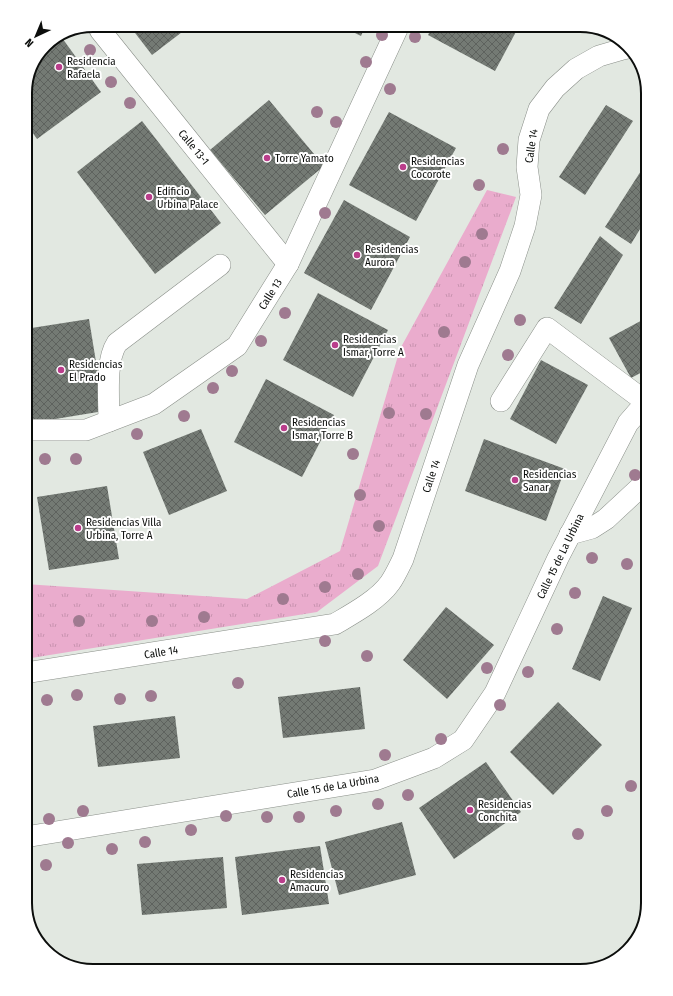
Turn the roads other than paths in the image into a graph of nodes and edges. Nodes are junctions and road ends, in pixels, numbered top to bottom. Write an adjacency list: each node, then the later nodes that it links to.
1 (102, 32): 4 (street, Calle 13-1)
2 (396, 32): 4 (street, Calle 13)
3 (622, 49): 13 (street, Calle 14)
4 (288, 264): 9 (street, Calle 13)
5 (220, 265): 9 (street)
6 (641, 397): 7 (street)
7 (501, 401)
8 (641, 408): 12 (street, Calle 15 de La Urbina)
9 (109, 421): 10 (street, Calle 13)
10 (32, 430)
11 (641, 486): 12 (street)
12 (570, 534): 14 (street, Calle 15 de La Urbina)
13 (32, 672)
14 (32, 836)

